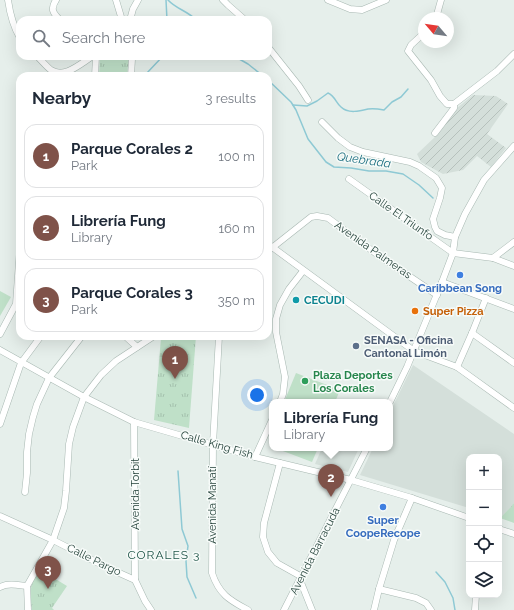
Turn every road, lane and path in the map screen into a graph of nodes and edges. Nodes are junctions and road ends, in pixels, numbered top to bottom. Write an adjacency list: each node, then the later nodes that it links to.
1 (8, 0): 16 (street)
2 (116, 0): 13 (street)
3 (138, 0): 14 (street)
4 (223, 0): 15 (street)
5 (328, 0): 10 (street)
6 (378, 0): 10 (street)
7 (386, 0): 10 (street)
8 (441, 0): 11 (street)
9 (54, 2): 12 (street)
10 (374, 5)
11 (438, 12)
12 (55, 16)
13 (121, 16)
14 (131, 16)
15 (240, 16)
16 (16, 32)
17 (418, 39): 31 (street)
18 (272, 52): 30 (street)
19 (514, 54): 31 (street)
20 (41, 60): 24 (street)
21 (87, 60): 27 (street)
22 (96, 60): 28 (street)
23 (132, 60): 29 (street)
24 (56, 72)
25 (56, 72): 26 (street)
26 (68, 72)
27 (68, 72)
28 (95, 72)
29 (131, 72)
30 (308, 100)
31 (454, 104): 33 (street)
32 (322, 122): 36 (street)
33 (434, 133)
34 (514, 146): 36 (street)
35 (349, 179): 40 (street, Calle El Triunfo)
36 (455, 237): 40 (street)
37 (514, 242): 41 (street)
38 (272, 246): 45 (street, Avenida Palmeras)
39 (272, 250): 43 (street)
40 (452, 253): 41 (street); 44 (street)
41 (493, 258): 42 (street)
42 (514, 266)
43 (303, 271): 58 (street); 64 (street)
44 (442, 282): 45 (street); 46 (street)
45 (437, 295): 58 (street)
46 (486, 298): 48 (street); 49 (street)
47 (16, 304): 50 (street)
48 (514, 309)
49 (472, 333): 60 (street); 61 (street)
50 (0, 334)
51 (38, 340): 59 (street)
52 (79, 340): 62 (street)
53 (129, 340): 56 (street)
54 (148, 340): 56 (street)
55 (219, 340): 70 (street, Avenida Manatí)
56 (137, 347): 63 (street)
57 (0, 350): 59 (street, Calle King Fish)
58 (414, 351): 61 (street); 65 (street)
59 (21, 363): 62 (street, Calle King Fish); 68 (street)
60 (514, 363)
61 (457, 367): 66 (street)
62 (49, 378): 63 (street, Calle King Fish); 75 (street)
63 (84, 397): 67 (street, Calle King Fish); 81 (street)
64 (281, 399)
65 (391, 399)
66 (514, 408)
67 (134, 422): 70 (street, Calle King Fish); 83 (street, Avenida Torbit)
68 (0, 424)
69 (269, 427): 72 (street)
70 (213, 444): 72 (street, Calle King Fish); 90 (street, Avenida Manatí)
71 (366, 451): 74 (street, Avenida Barracuda)
72 (256, 456): 73 (street, Calle King Fish)
73 (280, 463): 74 (street, Calle King Fish); 82 (street)
74 (351, 480): 76 (street, Calle King Fish); 82 (street, Avenida Barracuda)
75 (25, 492)
76 (412, 498): 78 (street, Calle King Fish); 86 (street)
77 (0, 516): 81 (street, Calle Pargo)
78 (466, 517)
79 (502, 531): 80 (street)
80 (514, 534)
81 (53, 540): 83 (street, Calle Pargo); 84 (street)
82 (301, 578): 91 (street, Avenida Barracuda); 92 (street)
83 (135, 580): 89 (street, Avenida Torbit)
84 (26, 586): 85 (street); 88 (street)
85 (0, 587)
86 (379, 589): 93 (street); 94 (street)
87 (476, 598): 95 (street)
88 (28, 610)
89 (152, 610)
90 (248, 610)
91 (284, 610)
92 (312, 610)
93 (374, 610)
94 (430, 610)
95 (475, 610)

